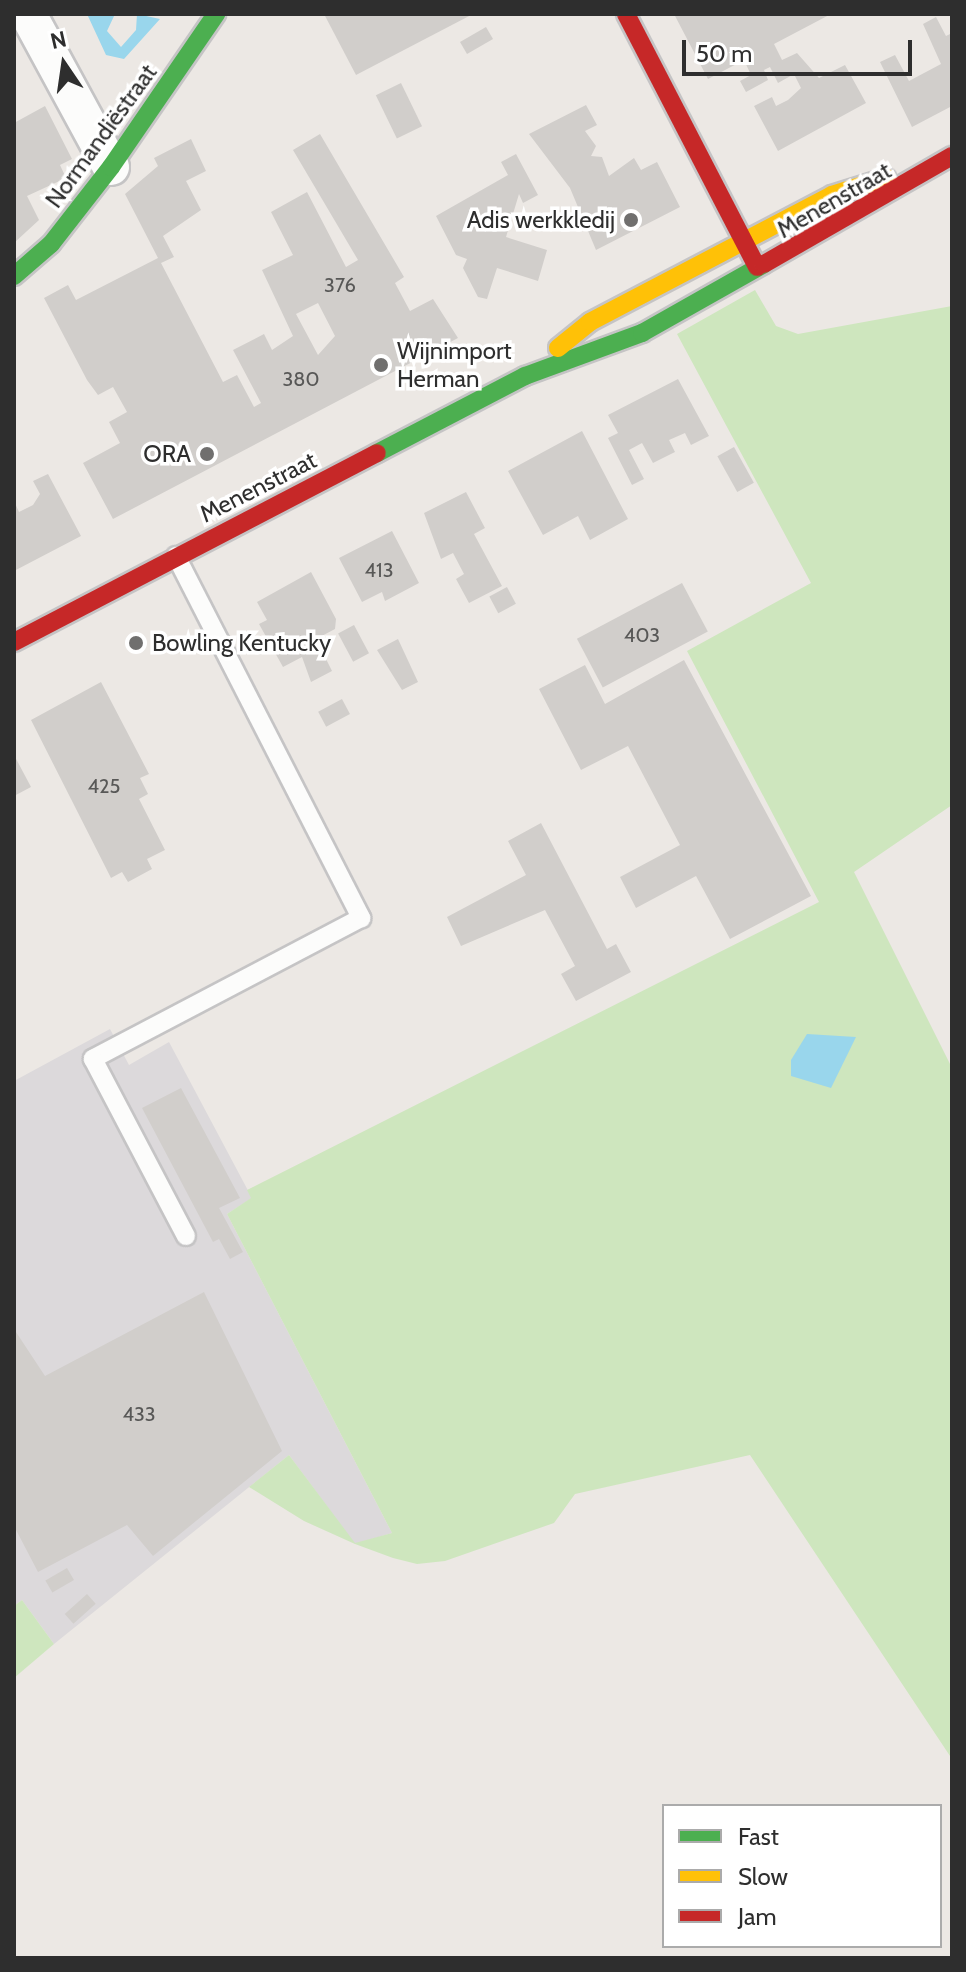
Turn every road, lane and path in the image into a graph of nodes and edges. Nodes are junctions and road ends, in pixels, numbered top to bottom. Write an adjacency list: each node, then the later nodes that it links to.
1 (28, 14): 5 (street)
2 (216, 14): 5 (main road, Normandiëstraat)
3 (626, 14): 6 (main road)
4 (949, 158): 6 (main road, Menenstraat); 7 (main road, Menenstraat)
5 (111, 167): 8 (main road, Normandiëstraat)
6 (743, 241): 7 (main road); 9 (main road, Menenstraat)
7 (758, 269): 9 (main road, Menenstraat)
8 (14, 276)
9 (525, 376): 10 (main road, Menenstraat)
10 (176, 556): 11 (main road, Menenstraat); 12 (lane)
11 (14, 642)
12 (186, 1236)

